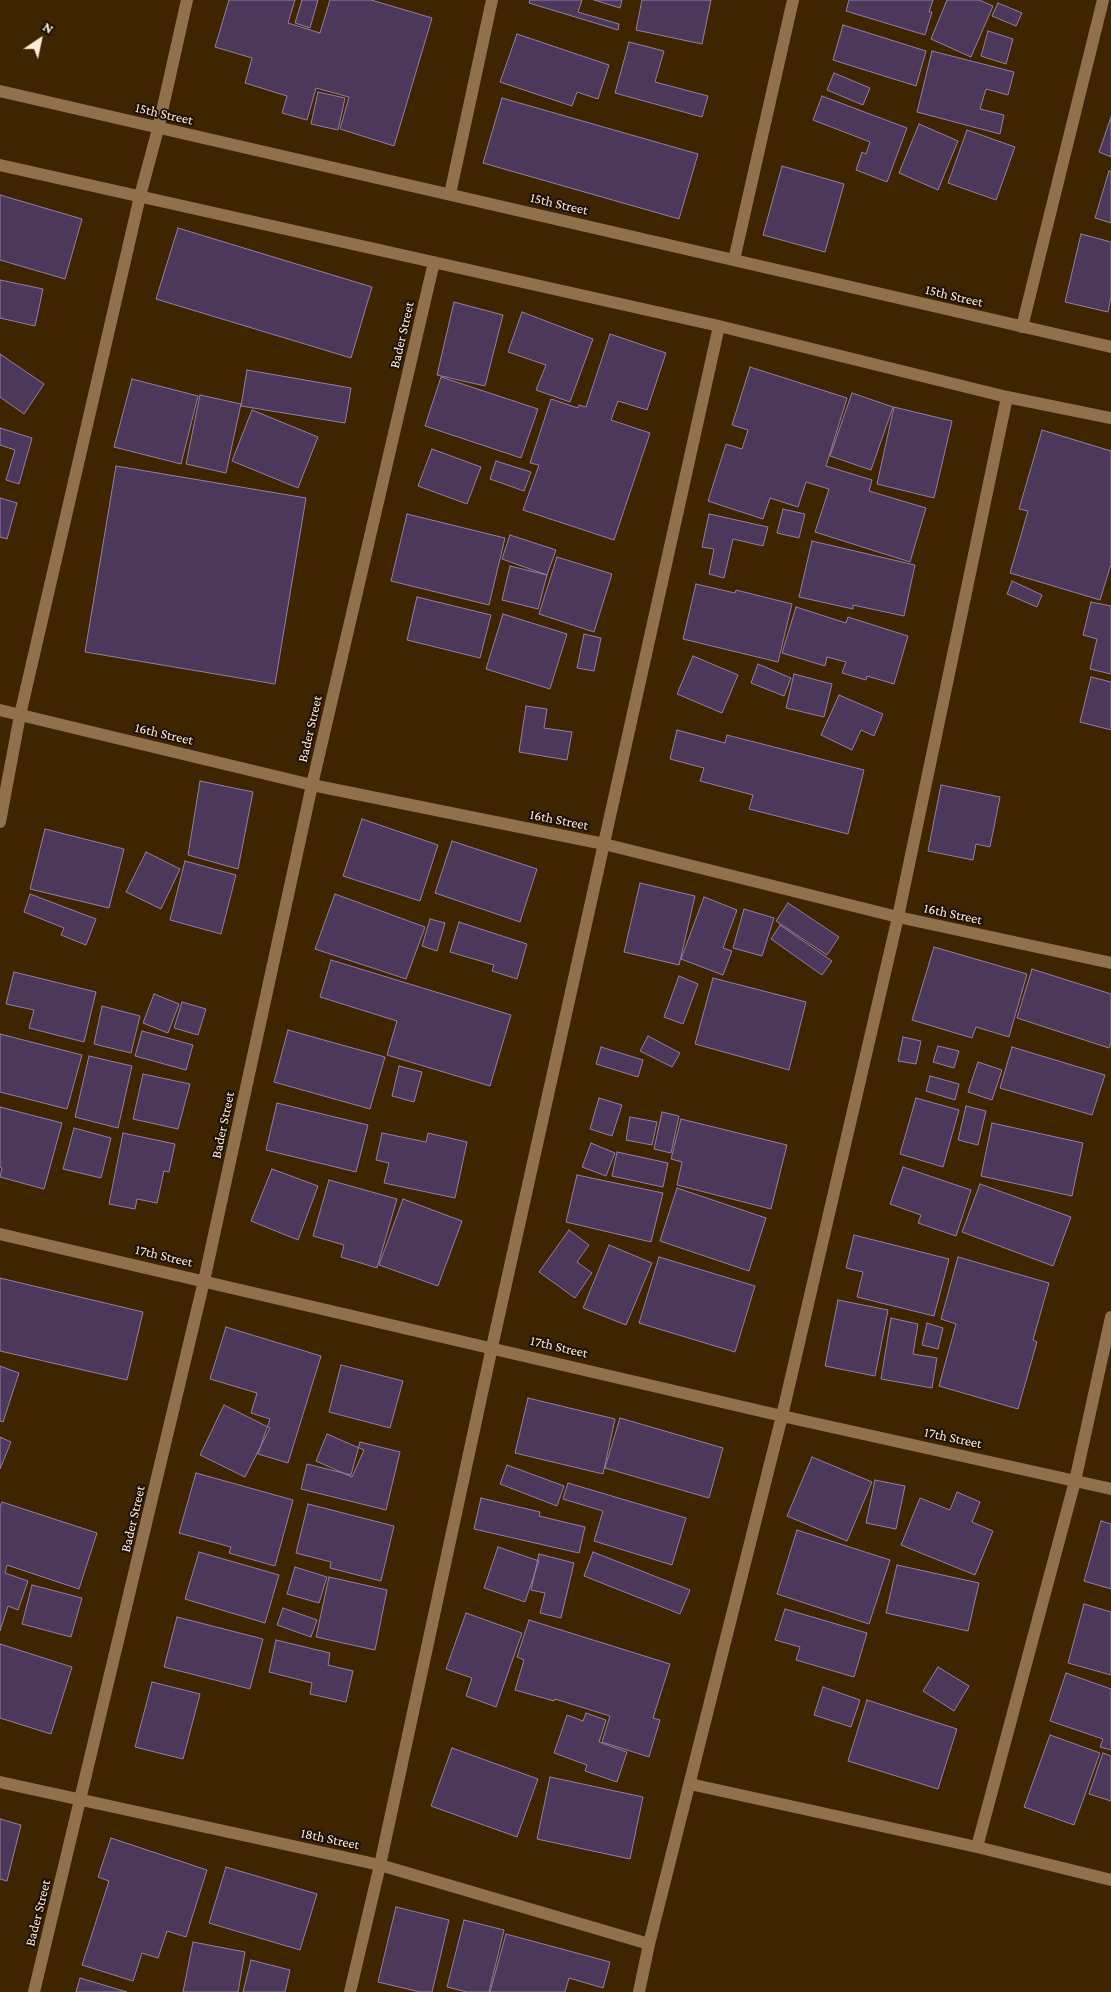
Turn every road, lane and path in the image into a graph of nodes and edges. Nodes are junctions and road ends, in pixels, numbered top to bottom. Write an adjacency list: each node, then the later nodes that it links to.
1 (187, 0): 6 (street)
2 (492, 0): 8 (street)
3 (793, 0): 10 (street)
4 (1103, 0): 13 (street)
5 (0, 91): 6 (street, 15th Street)
6 (158, 129): 8 (street, 15th Street); 9 (street)
7 (0, 165): 9 (street)
8 (450, 194): 10 (street, 15th Street)
9 (140, 196): 11 (street); 18 (street)
10 (734, 260): 13 (street, 15th Street)
11 (434, 262): 12 (street); 19 (street, Bader Street)
12 (719, 326): 15 (street); 21 (street)
13 (1022, 327): 14 (street, 15th Street)
14 (1111, 347)
15 (1007, 397): 16 (street); 22 (street)
16 (1111, 418)
17 (0, 710): 18 (street, 16th Street)
18 (20, 715): 19 (street, 16th Street); 20 (street)
19 (312, 785): 21 (street, 16th Street); 25 (street, Bader Street)
20 (0, 822)
21 (604, 844): 22 (street, 16th Street); 27 (street)
22 (898, 917): 23 (street, 16th Street); 28 (street)
23 (1111, 963)
24 (0, 1234): 25 (street, 17th Street)
25 (204, 1281): 27 (street, 17th Street); 33 (street, Bader Street)
26 (1111, 1317): 29 (street)
27 (492, 1347): 28 (street, 17th Street); 35 (street)
28 (782, 1416): 29 (street, 17th Street); 32 (street)
29 (1076, 1480): 30 (street, 17th Street); 34 (street)
30 (1111, 1489)
31 (0, 1782): 33 (street, 18th Street)
32 (690, 1784): 34 (street); 37 (street)
33 (81, 1800): 35 (street, 18th Street); 38 (street, Bader Street)
34 (977, 1846): 36 (street)
35 (380, 1865): 37 (street, 18th Street); 39 (street)
36 (1111, 1880)
37 (649, 1944): 40 (street)
38 (34, 1992)
39 (350, 1992)
40 (638, 1992)

